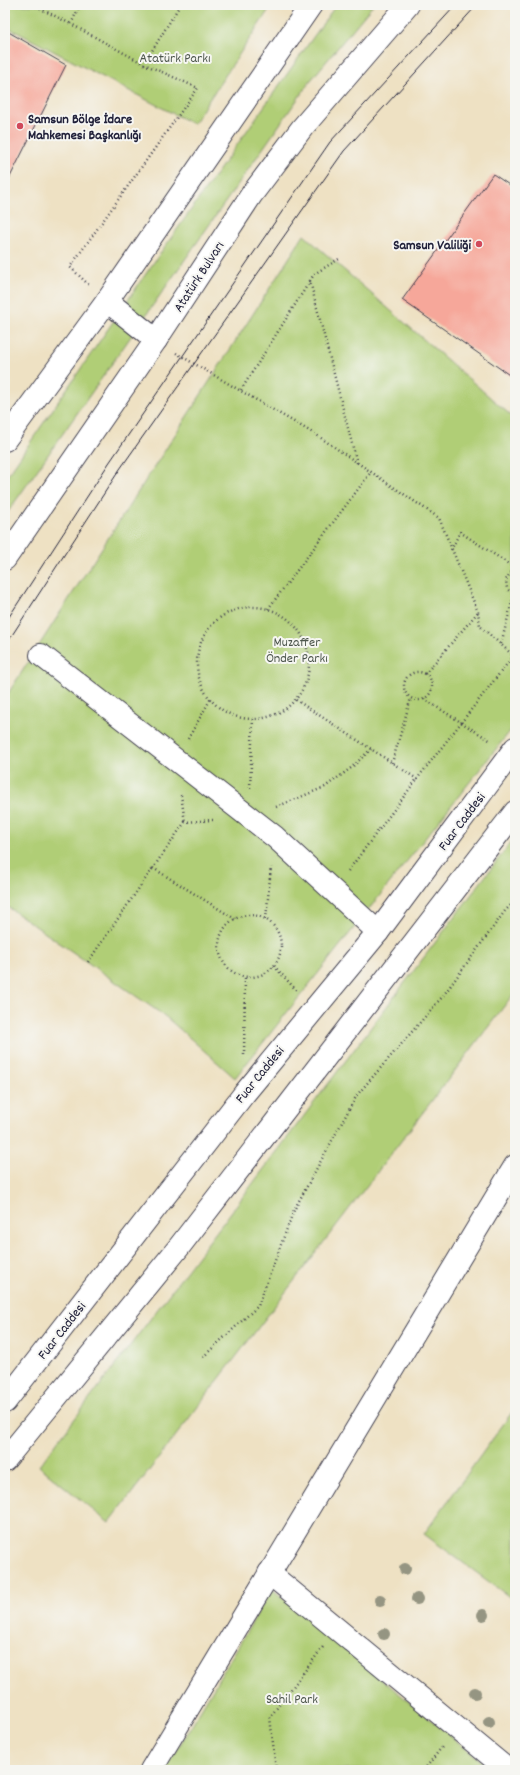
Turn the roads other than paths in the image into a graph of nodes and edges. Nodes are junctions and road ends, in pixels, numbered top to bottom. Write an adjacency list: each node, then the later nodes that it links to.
1 (311, 5): 3 (main road)
2 (408, 5): 4 (main road, Atatürk Bulvarı)
3 (107, 301): 4 (main road); 5 (main road)
4 (156, 340): 6 (main road, Atatürk Bulvarı)
5 (5, 440)
6 (5, 558)
7 (41, 655): 10 (main road)
8 (513, 751): 10 (main road, Fuar Caddesi)
9 (515, 812): 13 (main road)
10 (378, 932): 12 (main road, Fuar Caddesi)
11 (515, 1166): 14 (main road)
12 (5, 1402)
13 (5, 1460)
14 (269, 1574): 15 (main road); 16 (main road)
15 (151, 1770)
16 (508, 1770)

